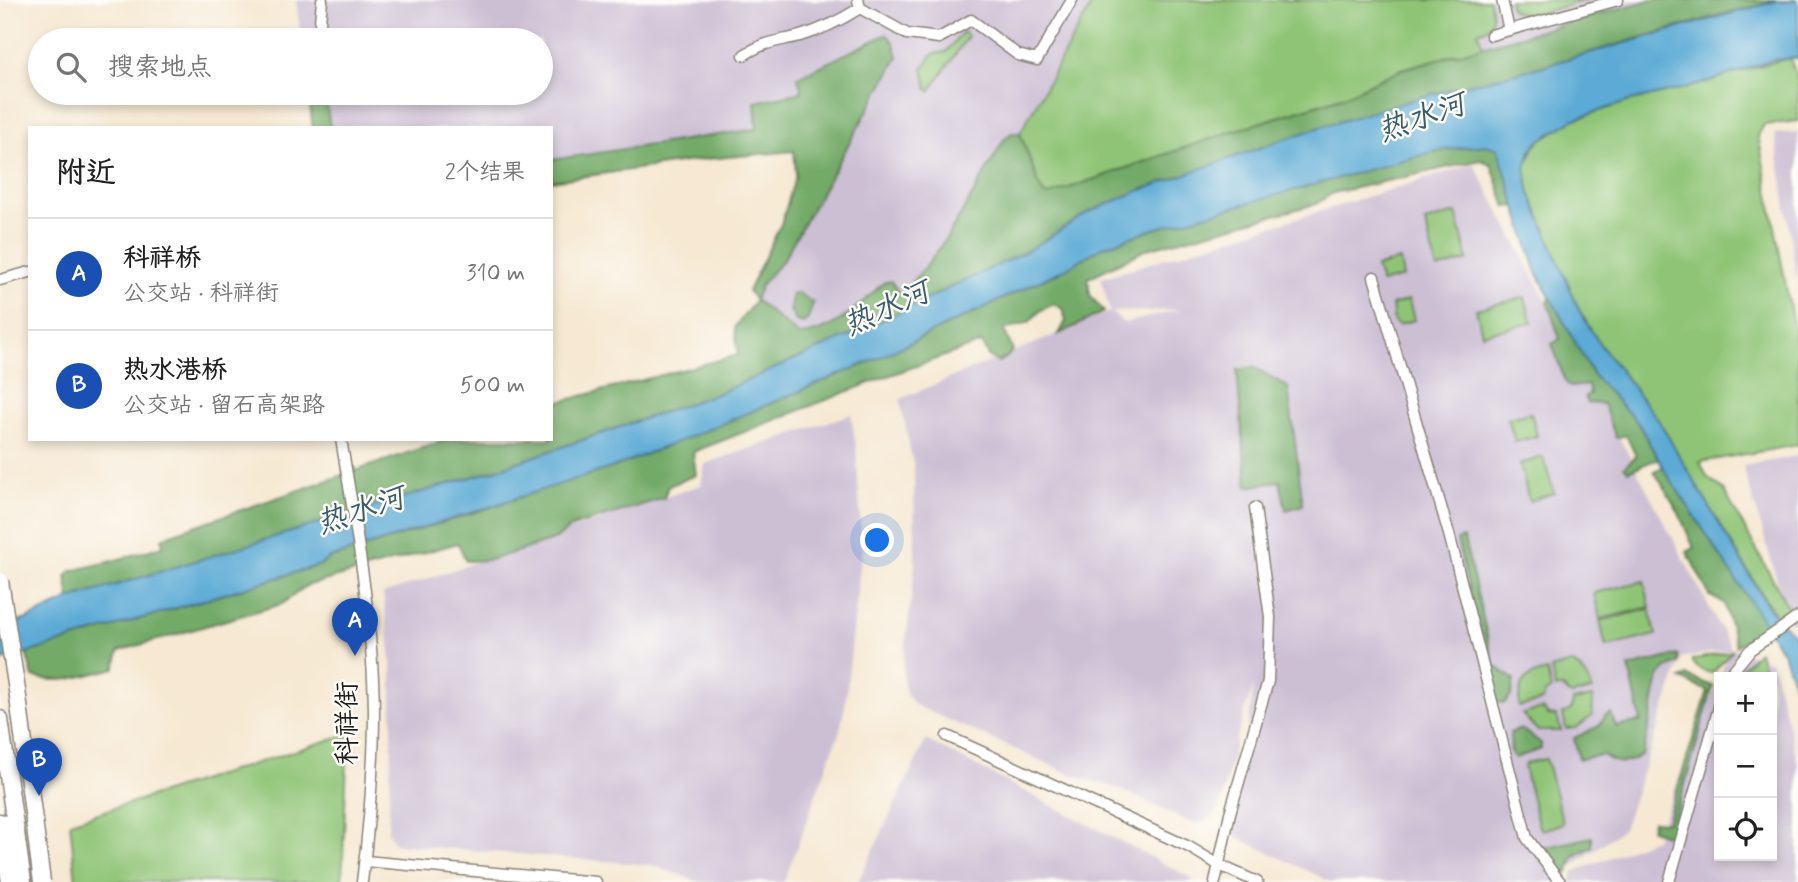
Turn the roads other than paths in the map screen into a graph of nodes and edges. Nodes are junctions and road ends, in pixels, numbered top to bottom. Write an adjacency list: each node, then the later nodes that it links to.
1 (322, 0): 6 (street)
2 (1072, 0): 5 (street)
3 (1502, 0): 7 (street)
4 (1618, 0): 7 (street)
5 (859, 4): 9 (street)
6 (321, 28)
7 (1509, 30): 8 (street)
8 (1490, 35)
9 (744, 55)
10 (28, 273): 12 (street)
11 (1374, 277): 31 (street)
12 (0, 280)
13 (341, 441): 22 (street, 科祥街)
14 (1255, 508): 23 (street)
15 (0, 581): 26 (highway, bridge)
16 (1794, 620): 17 (street)
17 (1732, 672)
18 (0, 719): 25 (highway)
19 (1714, 724): 32 (street)
20 (947, 736): 23 (street)
21 (0, 822): 24 (highway)
22 (365, 861): 27 (street, 科祥街); 28 (street)
23 (1219, 865): 29 (street); 30 (street)
24 (10, 882)
25 (23, 882)
26 (42, 882)
27 (362, 882)
28 (596, 882)
29 (1215, 882)
30 (1257, 882)
31 (1560, 882)
32 (1669, 882)

